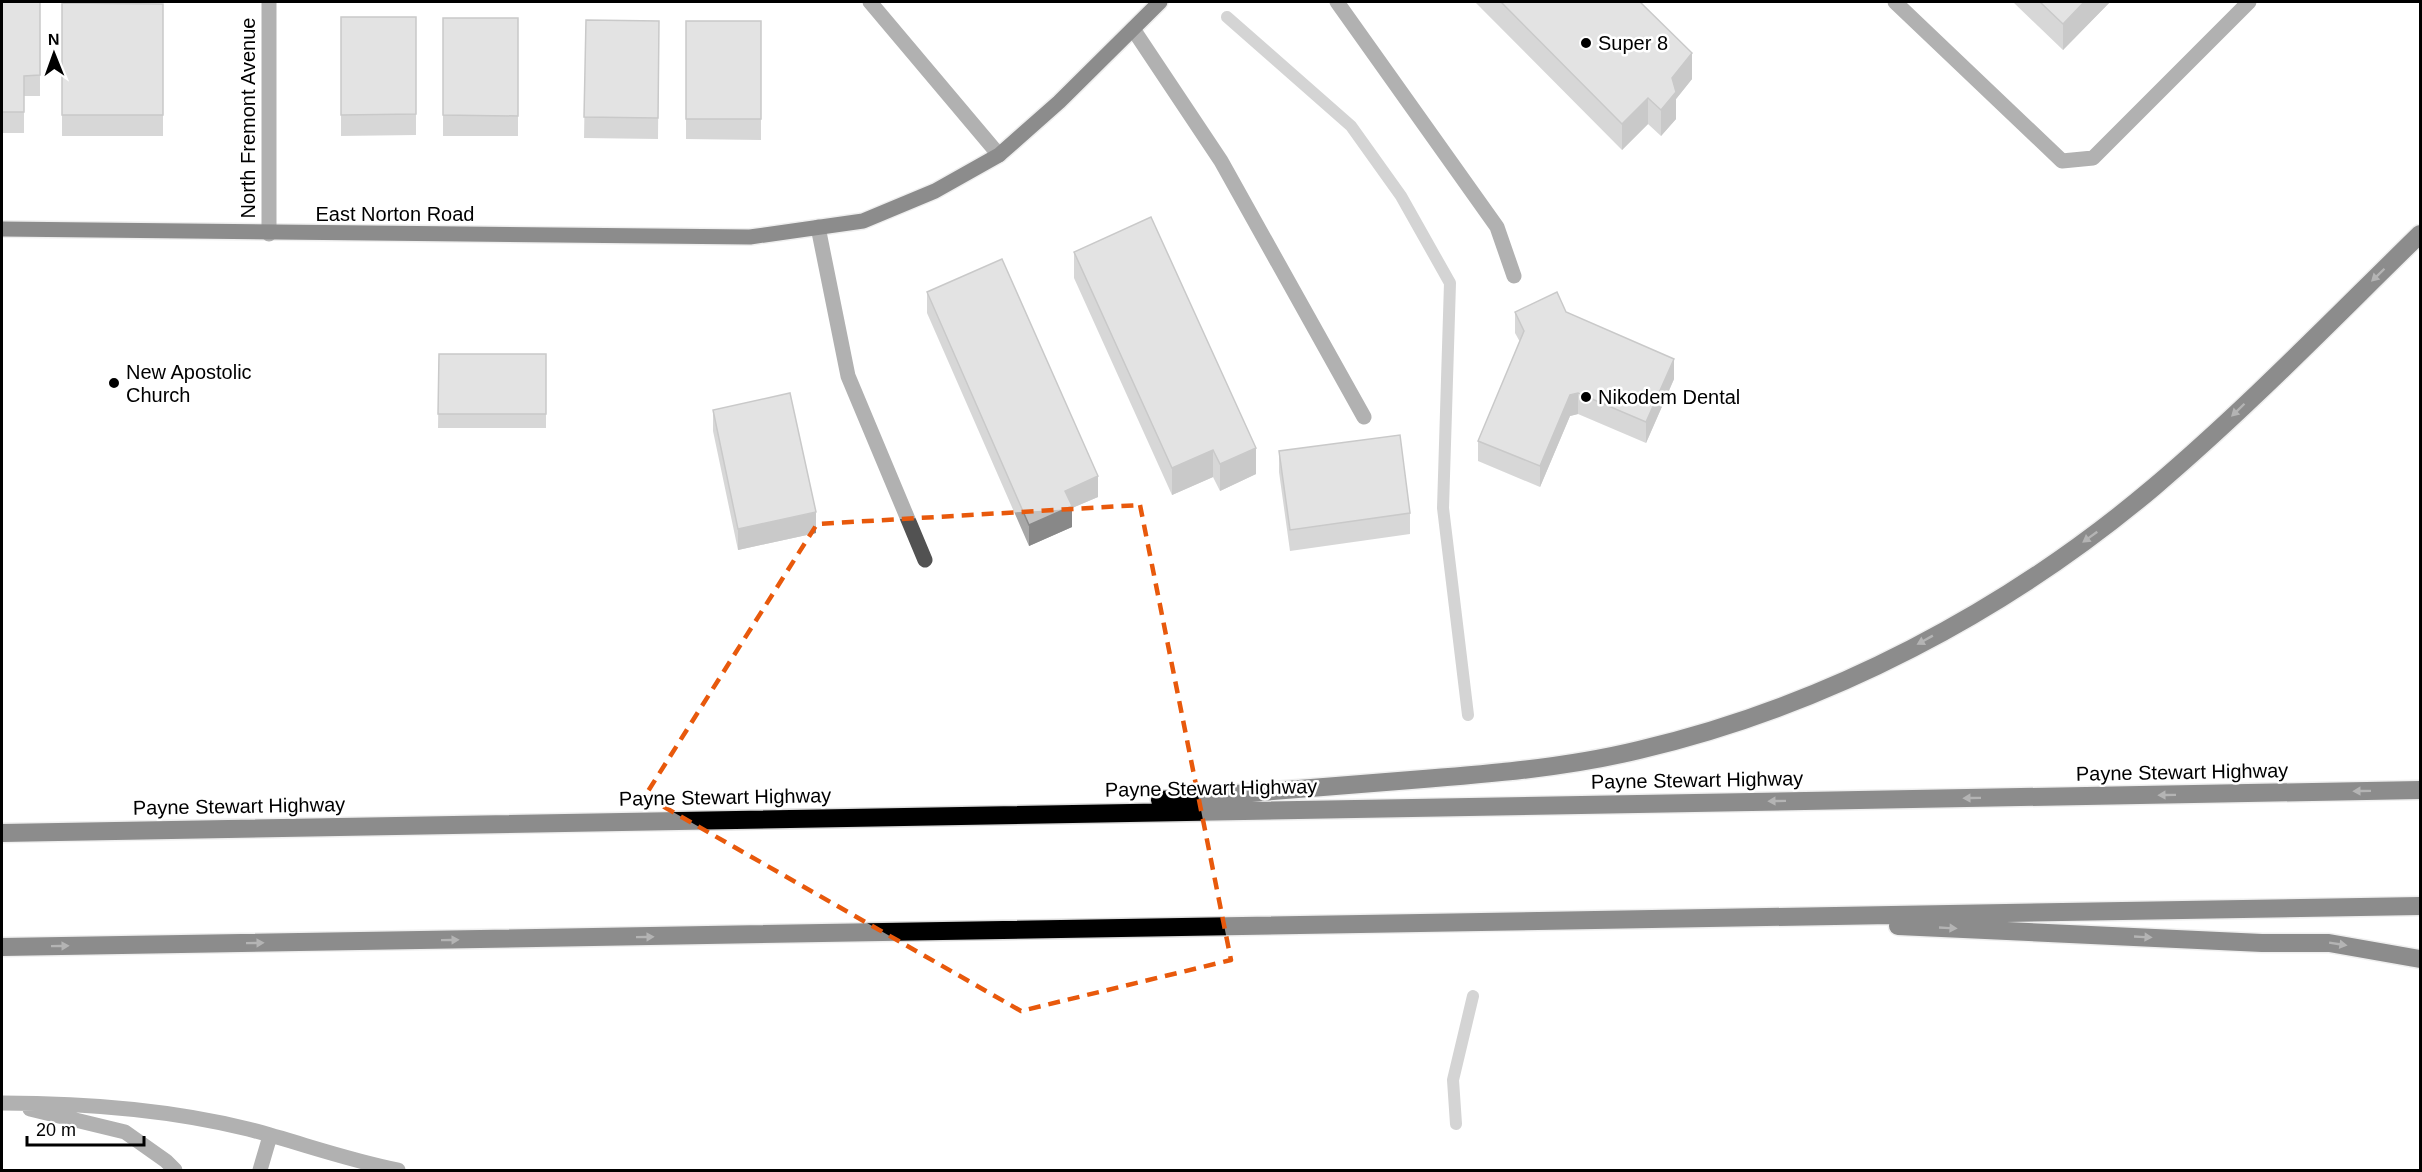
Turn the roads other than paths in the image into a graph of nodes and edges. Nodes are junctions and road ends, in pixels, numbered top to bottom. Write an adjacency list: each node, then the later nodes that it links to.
1 (269, 2): 11 (street, North Fremont Avenue)
2 (870, 2): 8 (street)
3 (1160, 2): 7 (main road, East Norton Road)
4 (1337, 2): 13 (street)
5 (1895, 2): 6 (street)
6 (2249, 2)
7 (1133, 29): 8 (main road, East Norton Road); 14 (street)
8 (999, 155): 9 (main road, East Norton Road)
9 (818, 227): 11 (main road, East Norton Road); 15 (street)
10 (2, 229): 11 (main road, East Norton Road)
11 (269, 234)
12 (2421, 234): 17 (highway, one-way to 17)
13 (1515, 276)
14 (1364, 417)
15 (925, 560)
16 (2421, 790): 17 (highway, Payne Stewart Highway, one-way to 17)
17 (988, 814): 18 (highway, Payne Stewart Highway)
18 (2, 832)
19 (2421, 906): 20 (highway)
20 (1722, 917): 21 (highway, one-way to 20); 22 (highway, one-way to 22)
21 (2, 947)
22 (2421, 959)
23 (3, 1103): 24 (street); 25 (street)
24 (270, 1136): 26 (street); 27 (street)
25 (175, 1170)
26 (260, 1170)
27 (398, 1170)

